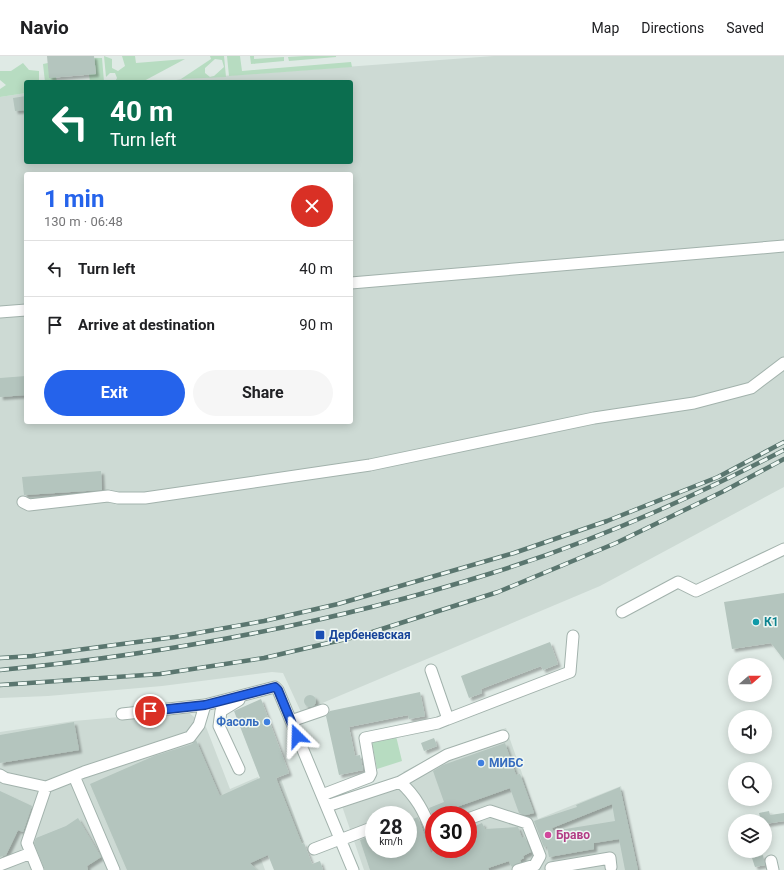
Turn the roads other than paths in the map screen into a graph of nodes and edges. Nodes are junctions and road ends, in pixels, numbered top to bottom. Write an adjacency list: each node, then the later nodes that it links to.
1 (784, 246): 2 (street)
2 (353, 282)
3 (24, 310): 4 (street)
4 (0, 312)
5 (784, 363): 6 (street)
6 (23, 502)
7 (783, 551): 8 (street)
8 (622, 612)
9 (573, 636): 15 (street)
10 (431, 670): 15 (street)
11 (246, 695): 12 (street); 16 (street); 18 (street)
12 (205, 705): 14 (street); 20 (street)
13 (322, 710): 16 (street)
14 (122, 714)
15 (448, 719): 23 (street)
16 (291, 721): 23 (street)
17 (503, 736): 21 (street)
18 (239, 769)
19 (0, 775): 22 (street)
20 (74, 776): 22 (street); 35 (street)
21 (400, 782): 24 (street); 25 (street)
22 (46, 787): 30 (street)
23 (322, 795): 24 (street)
24 (327, 806): 28 (street)
25 (425, 816)
26 (477, 816): 37 (street)
27 (365, 830): 28 (street)
28 (340, 839): 29 (street); 36 (street)
29 (314, 849)
30 (31, 853): 31 (street); 34 (street)
31 (0, 865)
32 (551, 868): 33 (street)
33 (612, 868)
34 (38, 870)
35 (114, 870)
36 (353, 870)
37 (518, 870)

